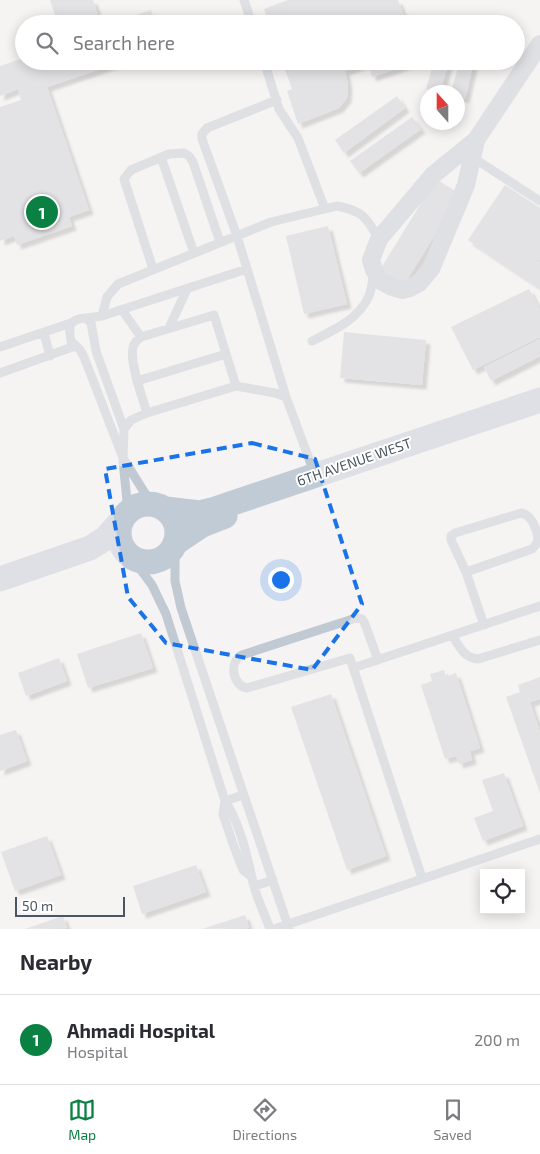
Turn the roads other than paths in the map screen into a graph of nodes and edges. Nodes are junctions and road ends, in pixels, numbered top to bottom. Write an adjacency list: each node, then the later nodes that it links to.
1 (244, 0): 2 (lane)
2 (249, 15)
3 (538, 53): 6 (street)
4 (267, 70): 5 (lane)
5 (277, 100): 9 (lane); 10 (lane)
6 (474, 149): 8 (lane); 11 (street); 16 (street)
7 (161, 157): 12 (lane); 13 (lane); 14 (lane)
8 (540, 201)
9 (325, 209): 10 (lane); 11 (lane)
10 (236, 236): 12 (lane); 15 (lane)
11 (379, 239): 16 (street)
12 (220, 242): 13 (lane)
13 (194, 253): 14 (lane)
14 (153, 269): 19 (lane)
15 (246, 269): 17 (lane); 33 (lane)
16 (374, 270): 25 (lane)
17 (187, 289): 18 (lane); 22 (lane)
18 (122, 310): 19 (lane); 24 (lane)
19 (102, 316): 20 (lane)
20 (86, 318): 21 (lane); 37 (lane)
21 (71, 323): 23 (lane); 26 (lane)
22 (169, 328): 24 (lane); 28 (lane)
23 (44, 333): 27 (lane); 29 (lane)
24 (141, 337): 31 (lane)
25 (312, 342)
26 (75, 346): 29 (lane); 38 (lane)
27 (0, 347)
28 (226, 354): 31 (lane); 32 (lane)
29 (50, 356): 30 (lane)
30 (0, 373)
31 (137, 381): 36 (lane)
32 (236, 386): 33 (lane); 36 (lane)
33 (286, 397): 39 (lane)
34 (540, 400): 39 (main road, 6TH AVENUE WEST)
35 (540, 410): 42 (main road, 6TH AVENUE WEST)
36 (147, 413): 37 (lane)
37 (124, 429): 38 (lane)
38 (123, 458): 40 (lane); 41 (lane)
39 (316, 475): 40 (main road, 6TH AVENUE WEST)
40 (159, 506): 41 (main road); 42 (main road)
41 (124, 516): 43 (main road); 45 (main road)
42 (175, 544): 43 (main road); 47 (lane)
43 (130, 557): 46 (main road); 48 (lane)
44 (466, 572): 44 (lane); 50 (lane)
45 (0, 579)
46 (0, 590)
47 (178, 598): 48 (lane); 52 (lane)
48 (162, 604): 54 (lane)
49 (540, 606): 50 (lane)
50 (484, 625): 51 (lane)
51 (452, 635): 53 (lane); 55 (lane)
52 (190, 636): 54 (lane); 57 (lane)
53 (540, 640)
54 (175, 641): 58 (lane)
55 (378, 660): 56 (lane); 56 (lane)
56 (354, 668): 60 (lane)
57 (243, 795): 58 (lane); 61 (lane)
58 (225, 801): 62 (lane)
59 (540, 839): 60 (lane)
60 (422, 878): 63 (lane)
61 (273, 880): 62 (lane); 63 (lane)
62 (253, 882): 64 (lane)
63 (289, 927): 65 (lane)
64 (270, 929)
65 (274, 929)

